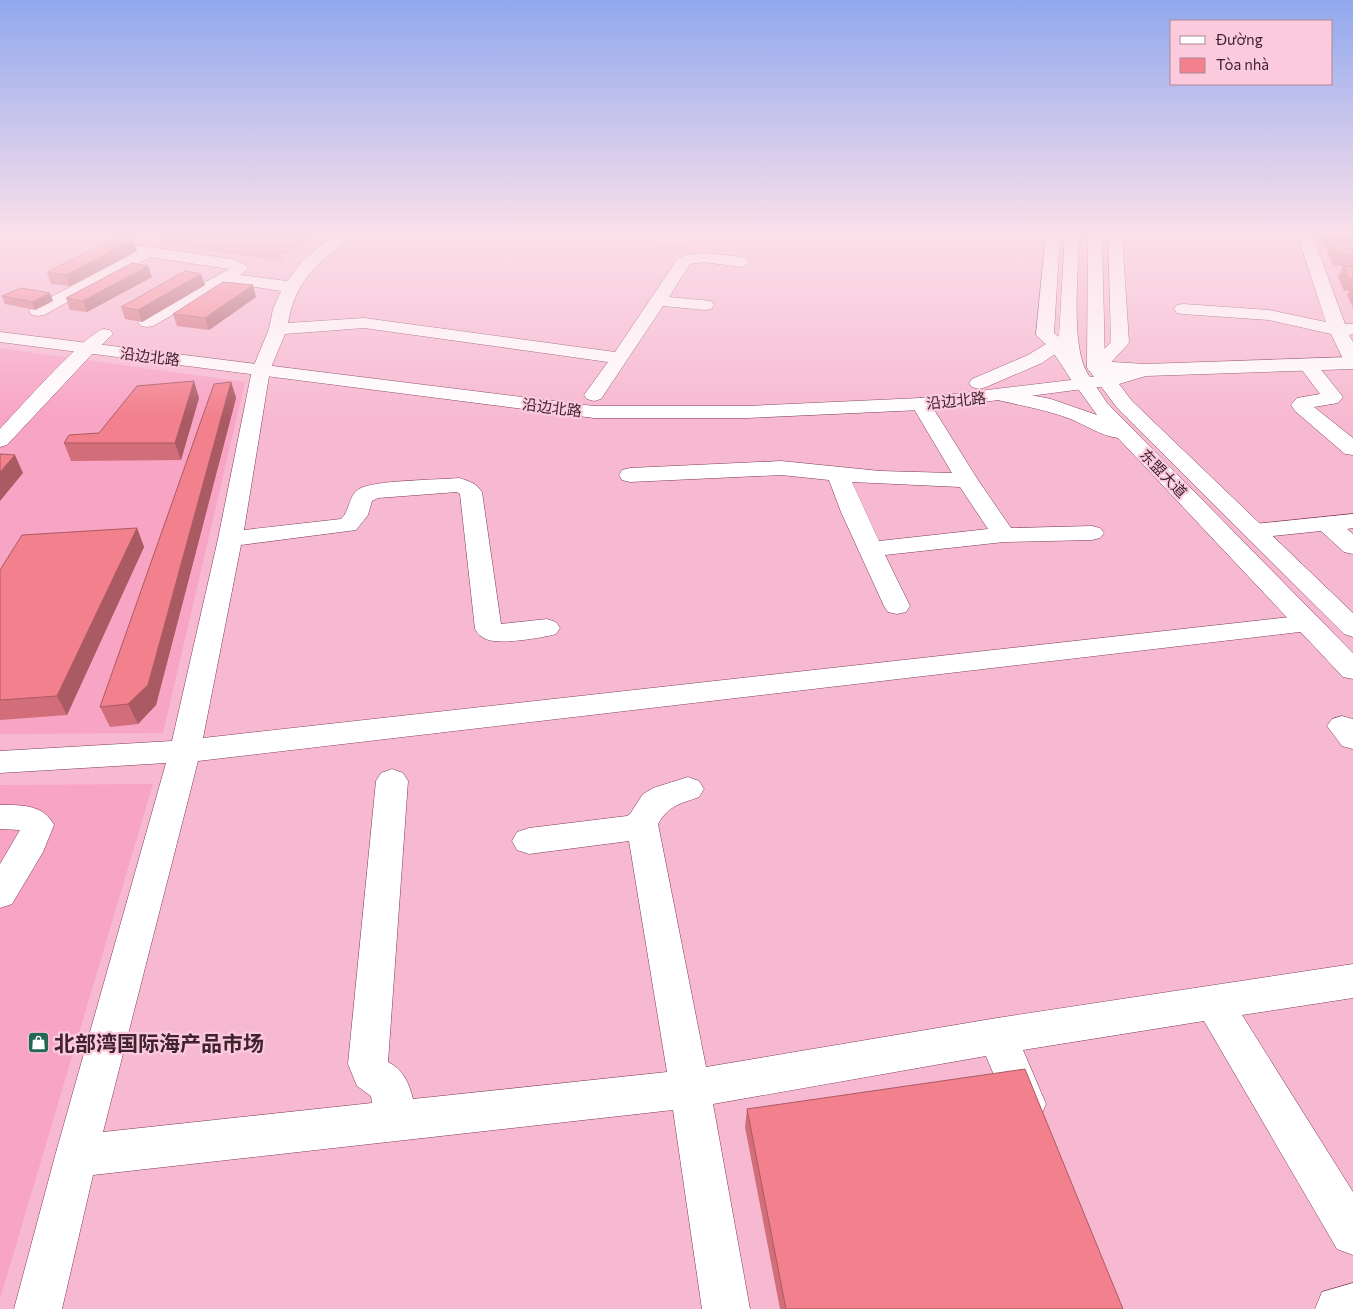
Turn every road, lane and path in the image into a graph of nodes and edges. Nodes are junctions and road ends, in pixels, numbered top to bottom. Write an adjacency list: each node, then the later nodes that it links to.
1 (68, 295): 13 (main road)
2 (195, 295): 15 (main road)
3 (288, 295): 21 (main road)
4 (662, 295): 10 (main road)
5 (1048, 295): 19 (main road)
6 (1066, 295): 19 (main road, 东盟大道)
7 (1093, 295): 25 (main road)
8 (1118, 295): 25 (main road)
9 (1331, 295): 16 (main road)
10 (658, 301): 11 (main road); 22 (main road)
11 (705, 305)
12 (1183, 309): 16 (main road)
13 (38, 311)
14 (0, 321): 17 (main road, 沿边北路)
15 (147, 322)
16 (1346, 330): 23 (main road)
17 (104, 334): 20 (main road); 21 (main road, 沿边北路)
18 (0, 337): 20 (main road, 沿边北路)
19 (1062, 341): 25 (main road, 东盟大道); 26 (main road)
20 (88, 348): 21 (main road, 沿边北路); 31 (main road)
21 (268, 351): 22 (main road); 27 (main road, 沿边北路); 29 (main road, 沿边北路); 41 (main road)
22 (620, 358): 27 (main road)
23 (1353, 362): 24 (main road)
24 (1308, 366): 25 (main road); 32 (main road)
25 (1090, 375): 26 (main road, 沿边北路); 28 (main road, 沿边北路); 30 (main road, 东盟大道); 38 (main road, 东盟大道)
26 (979, 383): 27 (main road, 沿边北路)
27 (594, 395)
28 (1000, 395): 29 (main road, 沿边北路); 30 (main road)
29 (921, 404): 35 (main road)
30 (1129, 437): 45 (main road, 东盟大道)
31 (0, 441)
32 (1353, 449)
33 (838, 474): 34 (main road); 35 (main road); 43 (main road)
34 (630, 475)
35 (967, 480): 40 (main road)
36 (1353, 521): 37 (main road)
37 (1327, 524): 38 (main road); 42 (main road)
38 (1254, 531): 47 (main road, 东盟大道)
39 (1092, 533): 40 (main road)
40 (1004, 534): 43 (main road)
41 (230, 539): 46 (main road); 49 (main road)
42 (1353, 547)
43 (872, 549): 44 (main road)
44 (897, 606)
45 (1308, 623): 48 (main road, 东盟大道); 49 (main road)
46 (547, 628)
47 (1353, 628)
48 (1353, 670)
49 (185, 751): 50 (main road); 63 (main road)
50 (0, 762)
51 (392, 781): 61 (main road)
52 (688, 788): 54 (main road)
53 (0, 818): 56 (main road)
54 (642, 824): 55 (main road); 60 (main road)
55 (529, 840)
56 (0, 894)
57 (1353, 981): 58 (main road)
58 (1214, 1004): 59 (main road); 64 (main road)
59 (996, 1036): 60 (main road); 62 (main road)
60 (690, 1089): 61 (main road); 67 (main road)
61 (394, 1122): 63 (main road)
62 (1040, 1136)
63 (76, 1156): 66 (main road)
64 (1353, 1233)
65 (1353, 1306): 68 (main road)
66 (38, 1309)
67 (726, 1309)
68 (1338, 1309)

